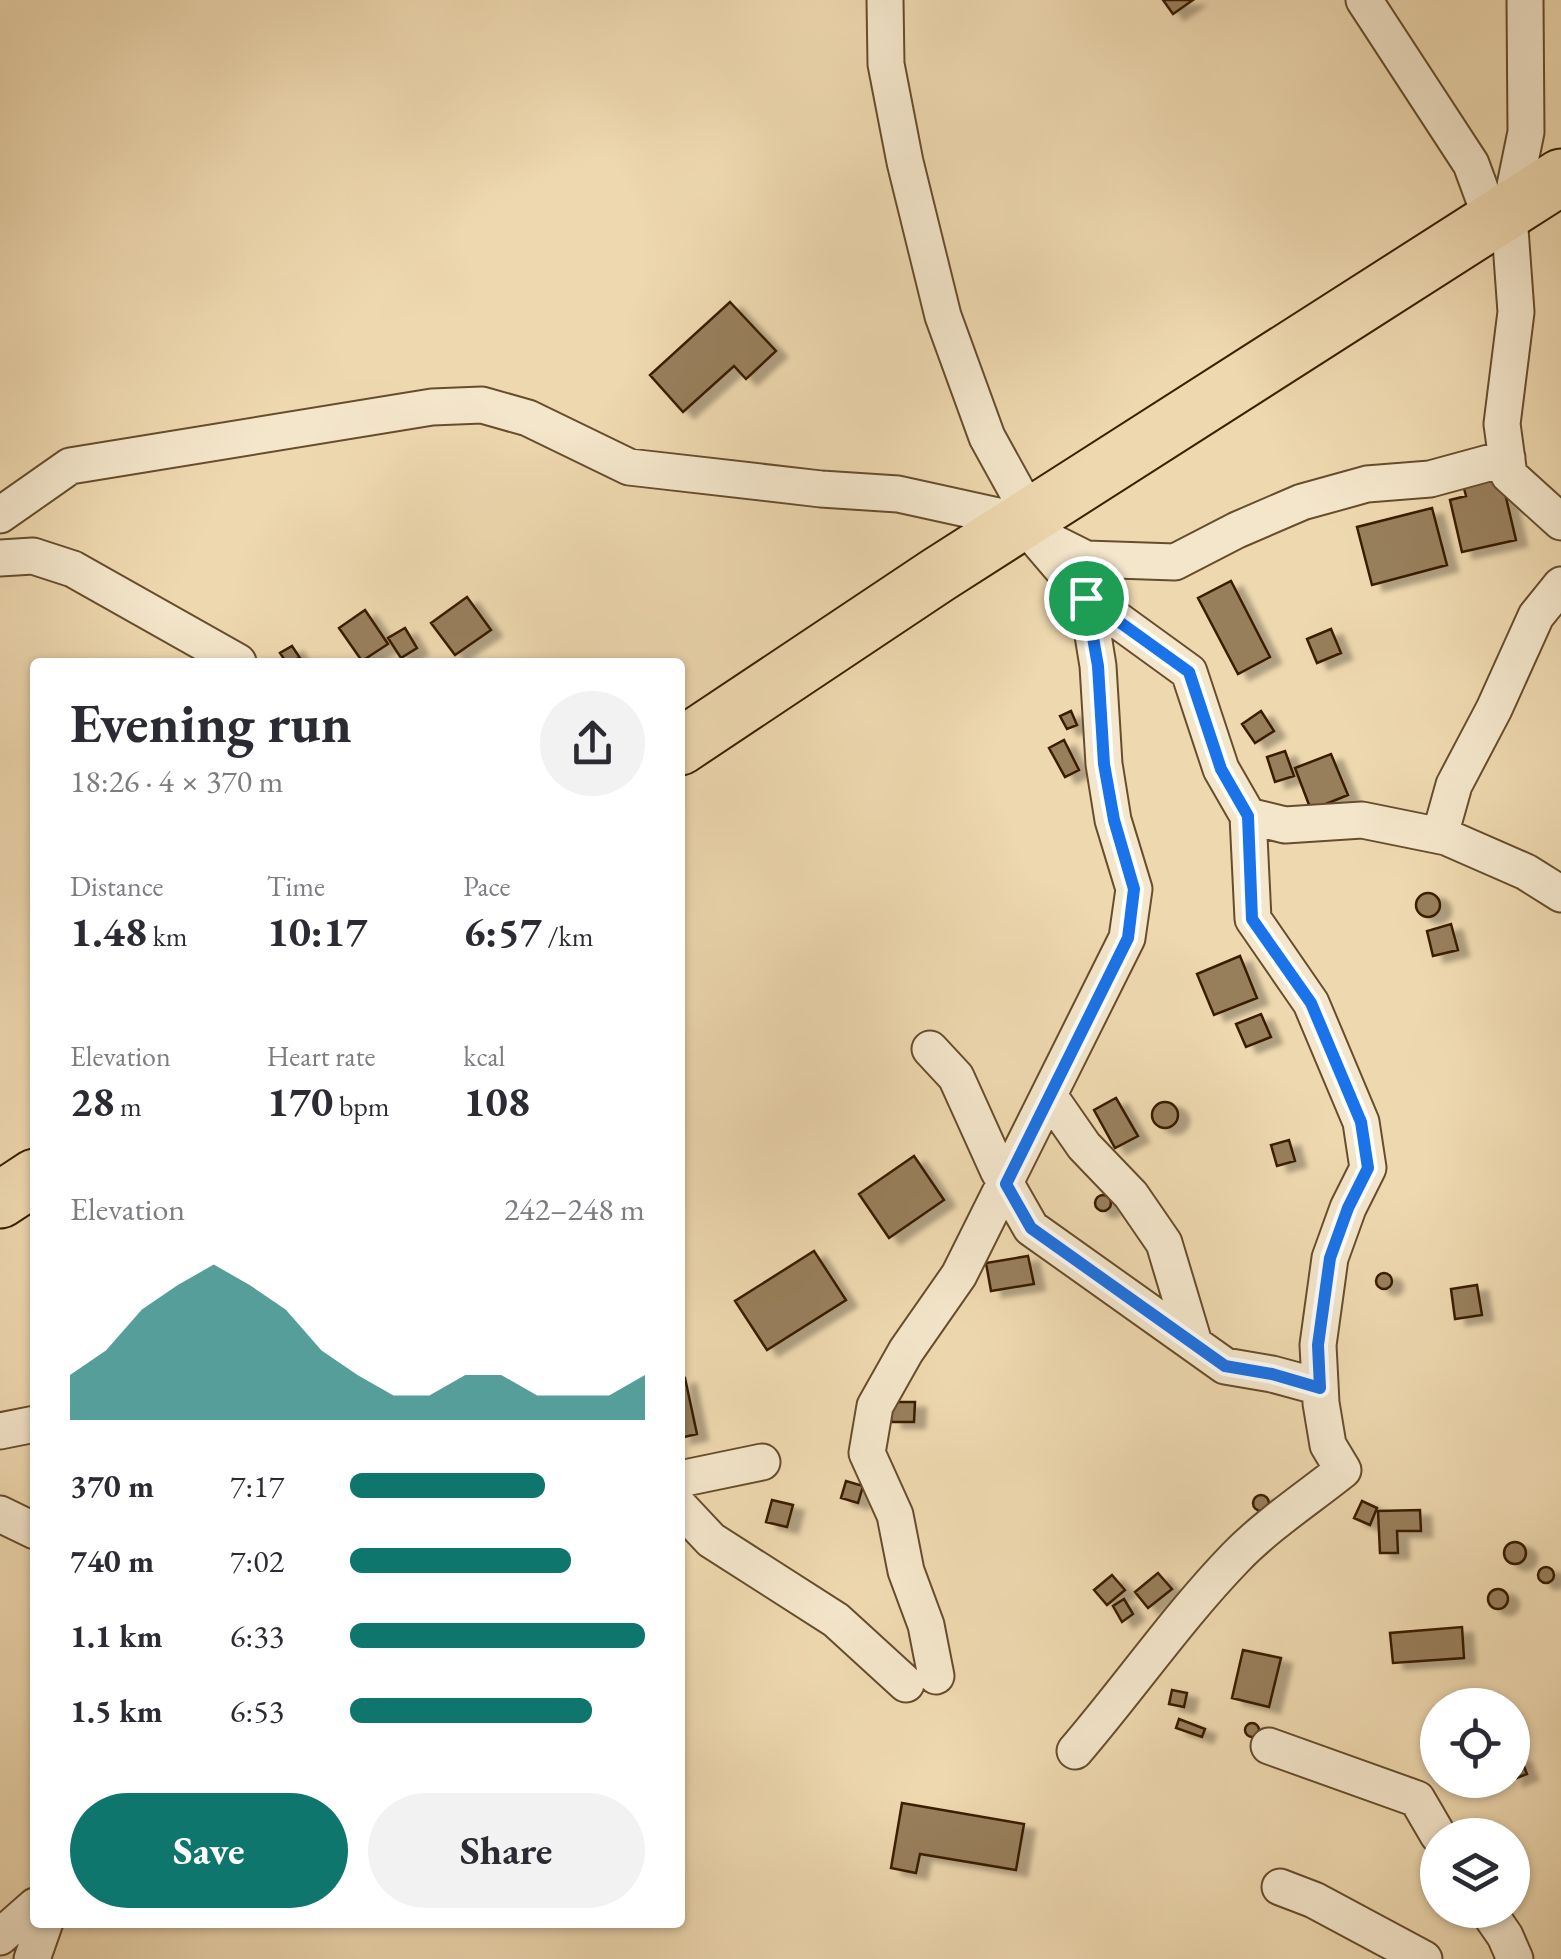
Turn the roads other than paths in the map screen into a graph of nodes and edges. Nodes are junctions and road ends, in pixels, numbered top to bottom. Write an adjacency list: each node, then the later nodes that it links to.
1 (885, 0): 8 (street)
2 (1525, 0): 5 (street)
3 (1383, 9): 5 (street)
4 (1561, 176): 5 (main road)
5 (1501, 215): 6 (street); 8 (main road)
6 (1507, 458): 8 (street); 9 (street)
7 (0, 515): 8 (street)
8 (1026, 522): 12 (street); 15 (main road)
9 (1561, 522)
10 (0, 558): 14 (street)
11 (1561, 585): 13 (street)
12 (1086, 598): 16 (street); 20 (street)
13 (1553, 619): 17 (street)
14 (229, 658)
15 (685, 743)
16 (1248, 816): 17 (street); 25 (street)
17 (1440, 835): 18 (street)
18 (1561, 894)
19 (930, 1050): 22 (street)
20 (1050, 1097): 22 (street); 24 (street)
21 (30, 1179): 23 (main road)
22 (1006, 1184): 24 (street); 30 (street)
23 (0, 1200)
24 (1194, 1343): 25 (street)
25 (1320, 1388): 34 (street)
26 (30, 1425): 27 (street)
27 (0, 1431)
28 (762, 1462): 29 (street)
29 (685, 1478)
30 (685, 1512)
31 (0, 1514): 32 (street)
32 (30, 1529)
33 (1270, 1746): 35 (street)
34 (1075, 1752)
35 (1428, 1818)
36 (1280, 1887): 42 (street)
37 (30, 1910): 40 (street)
38 (43, 1928): 41 (street)
39 (1499, 1928): 43 (street)
40 (0, 1937)
41 (32, 1959)
42 (1424, 1959)
43 (1514, 1959)

